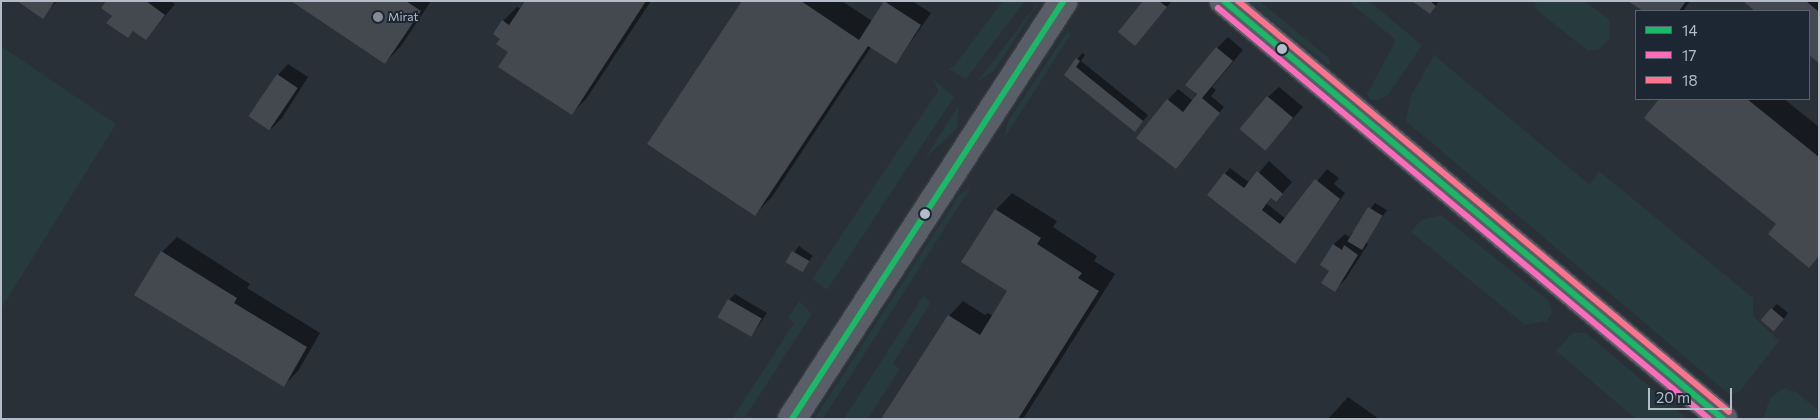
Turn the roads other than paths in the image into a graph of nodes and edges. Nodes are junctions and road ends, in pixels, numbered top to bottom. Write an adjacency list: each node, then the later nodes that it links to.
1 (1063, 1): 3 (street)
2 (1224, 1): 4 (street)
3 (792, 419)
4 (1723, 419)

